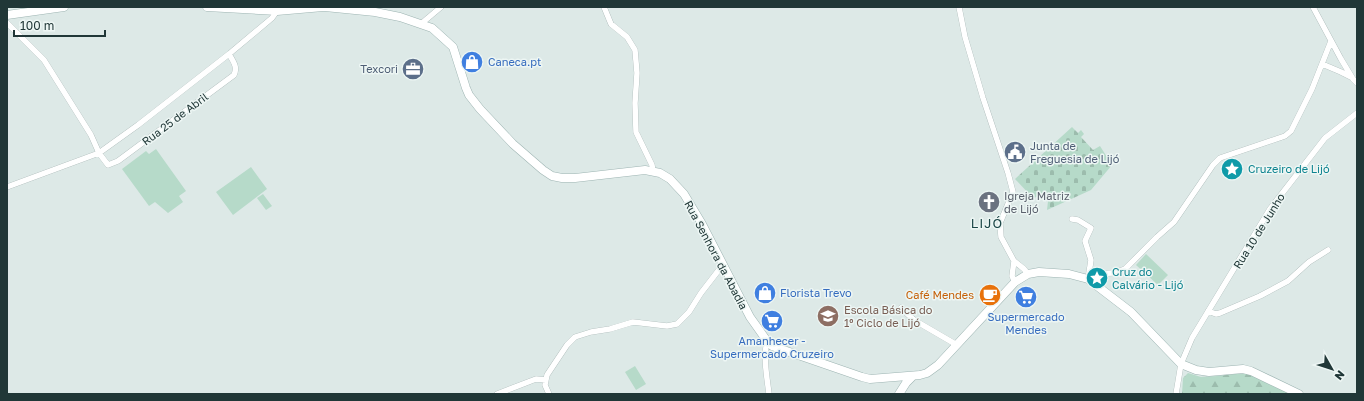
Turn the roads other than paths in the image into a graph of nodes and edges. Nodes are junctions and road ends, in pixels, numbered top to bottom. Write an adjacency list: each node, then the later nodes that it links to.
1 (64, 7): 9 (main road)
2 (207, 7): 8 (main road, Rua Senhora da Abadia)
3 (324, 7): 8 (main road, Rua Senhora da Abadia); 11 (main road, Rua Senhora da Abadia)
4 (441, 7): 11 (street)
5 (604, 7): 18 (street)
6 (959, 7): 22 (street)
7 (1313, 7): 12 (street)
8 (276, 11): 13 (street, Rua 25 de Abril)
9 (7, 15)
10 (7, 23): 17 (street)
11 (422, 23): 18 (main road, Rua Senhora da Abadia)
12 (1331, 41): 14 (street); 15 (street)
13 (229, 54): 17 (street, Rua 25 de Abril); 17 (street, Rua 25 de Abril)
14 (1322, 64): 15 (street); 25 (street)
15 (1355, 81)
16 (1357, 113): 28 (street, Rua 10 de Junho)
17 (99, 153): 19 (street, Rua 25 de Abril)
18 (653, 171): 23 (main road, Rua Senhora da Abadia)
19 (7, 187)
20 (1072, 219): 25 (street)
21 (1328, 250): 28 (street)
22 (1014, 261): 24 (street); 26 (street)
23 (725, 267): 29 (main road, Rua Senhora da Abadia); 33 (street)
24 (1028, 274): 25 (main road); 26 (main road, Rua Senhora da Abadia)
25 (1088, 279): 31 (main road)
26 (1015, 282): 30 (main road, Rua Senhora da Abadia)
27 (901, 308): 30 (street)
28 (1208, 311): 31 (street, Rua 10 de Junho)
29 (767, 341): 32 (main road, Rua Senhora da Abadia); 36 (street)
30 (957, 345): 32 (main road, Rua Senhora da Abadia)
31 (1180, 364): 38 (street, Rua 10 de Junho); 39 (main road)
32 (913, 376): 37 (main road)
33 (546, 380): 34 (street); 35 (street)
34 (497, 394)
35 (549, 394)
36 (769, 394)
37 (899, 394)
38 (1176, 394)
39 (1299, 394)

